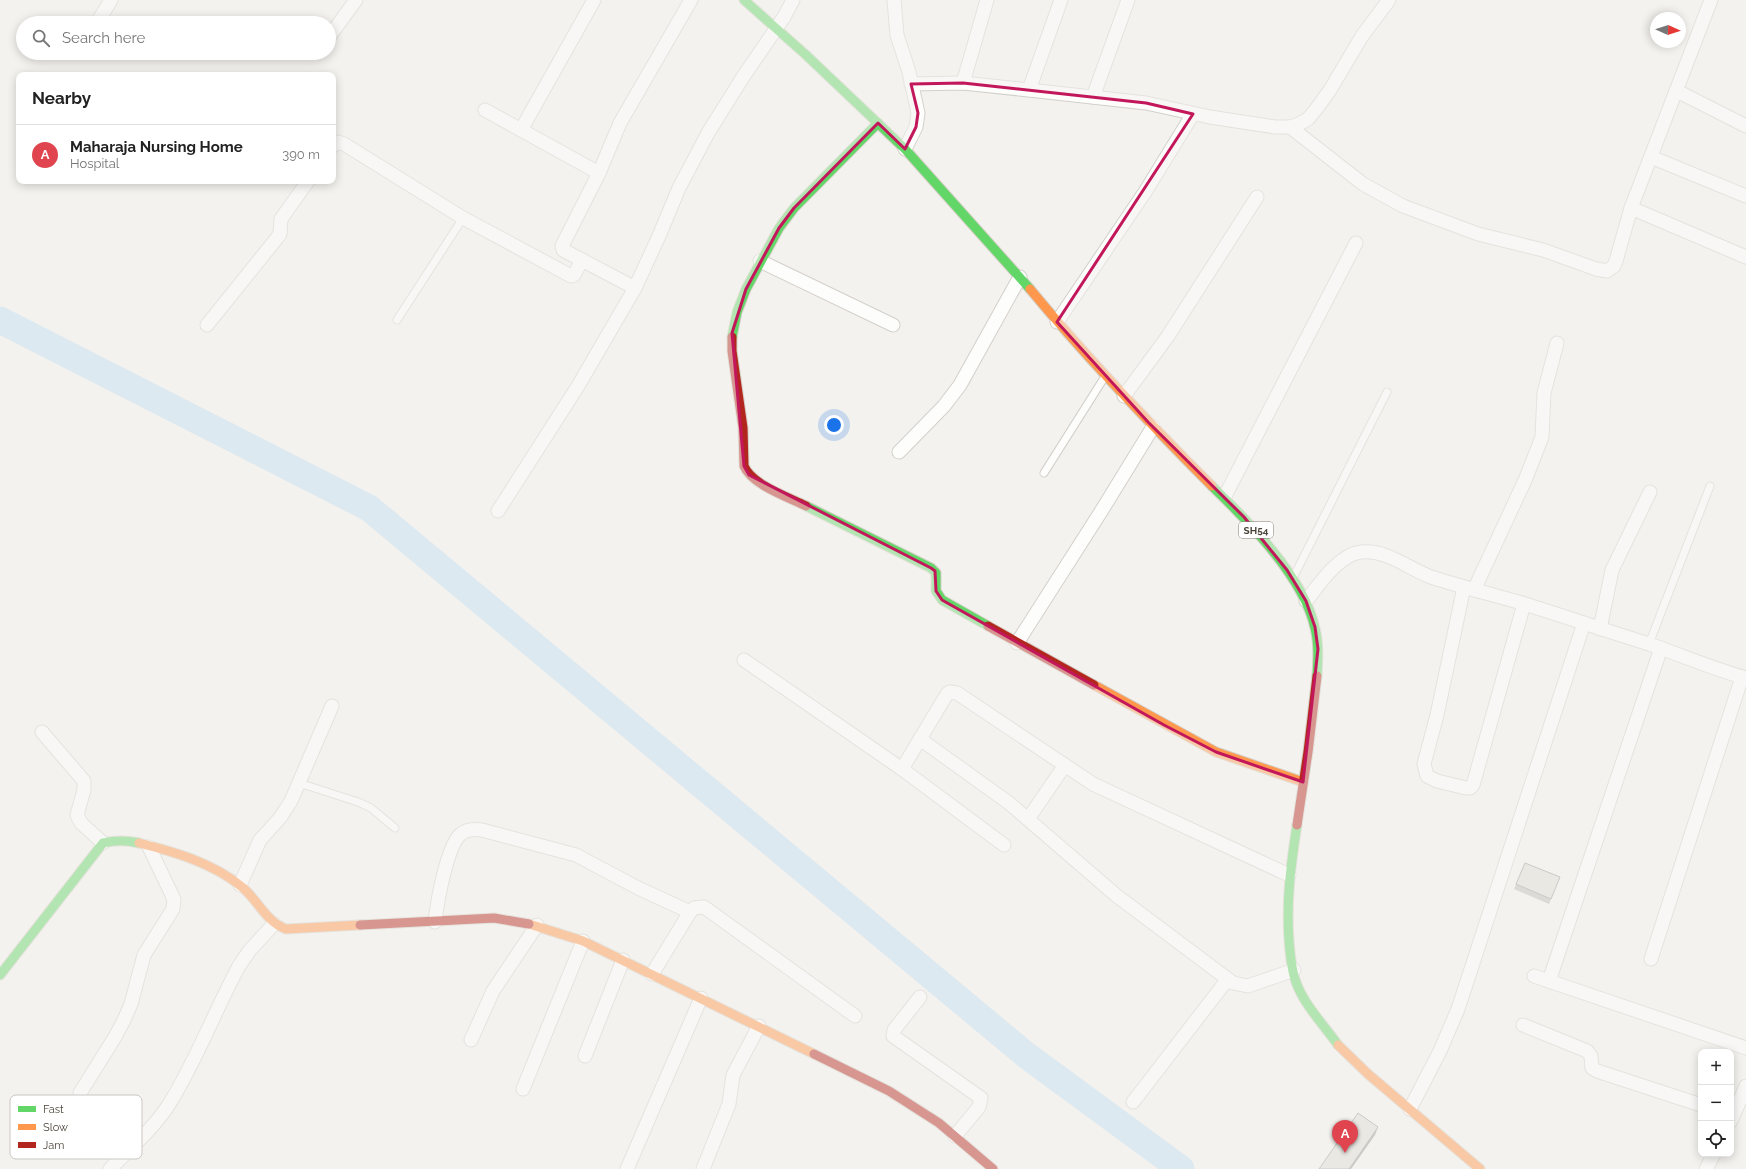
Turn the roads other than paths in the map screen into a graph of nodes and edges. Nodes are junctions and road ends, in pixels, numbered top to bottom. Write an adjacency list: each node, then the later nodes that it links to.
1 (111, 0): 13 (street)
2 (356, 0): 14 (street)
3 (594, 0): 26 (street)
4 (691, 0): 30 (street)
5 (744, 0): 15 (street, SH54)
6 (793, 0): 15 (street)
7 (894, 0): 17 (street)
8 (987, 0): 16 (street)
9 (1061, 0): 18 (street)
10 (1128, 0): 20 (street)
11 (1389, 0): 25 (street)
12 (1710, 0): 19 (street)
13 (101, 16)
14 (336, 27)
15 (776, 28): 23 (street, SH54); 41 (street)
16 (963, 83): 17 (street); 18 (street)
17 (911, 84): 28 (street)
18 (1029, 90): 20 (street)
19 (1677, 91): 24 (street); 29 (street)
20 (1093, 97): 22 (street)
21 (485, 110): 26 (street)
22 (1193, 114): 25 (street); 43 (street)
23 (878, 123): 28 (street, SH54); 39 (street)
24 (1746, 126)
25 (1290, 127): 34 (street)
26 (521, 130): 30 (street)
27 (336, 144): 35 (street)
28 (905, 149): 40 (street, SH54)
29 (1651, 157): 32 (street); 34 (street)
30 (599, 173): 38 (street)
31 (306, 184): 44 (street)
32 (1746, 196)
33 (1257, 197): 49 (street)
34 (1631, 208): 37 (street)
35 (463, 218): 38 (street); 42 (lane)
36 (1356, 244): 55 (street)
37 (1746, 257)
38 (582, 260): 41 (street)
39 (760, 261): 45 (street); 63 (street)
40 (1020, 277): 43 (street, SH54); 51 (street)
41 (635, 288): 56 (street)
42 (397, 320)
43 (1057, 322): 47 (street, SH54)
44 (206, 325)
45 (894, 325)
46 (1557, 344): 58 (street)
47 (1105, 376): 49 (street, SH54); 52 (lane)
48 (1387, 392): 57 (lane)
49 (1124, 396): 50 (street, SH54)
50 (1153, 427): 55 (street, SH54); 63 (street)
51 (899, 452)
52 (1044, 473)
53 (1710, 486): 64 (lane)
54 (1650, 492): 62 (street)
55 (1225, 496): 57 (street, SH54)
56 (498, 511)
57 (1293, 579): 59 (street, SH54)
58 (1469, 589): 59 (street); 60 (street); 60 (street)
59 (1306, 601): 72 (street, SH54)
60 (1524, 604): 61 (street)
61 (1584, 623): 62 (street); 107 (street)
62 (1600, 629): 64 (street)
63 (1017, 643): 72 (street)
64 (1655, 646): 66 (street); 93 (street)
65 (744, 660): 71 (street)
66 (1744, 678): 86 (street)
67 (332, 706): 73 (street)
68 (42, 732): 76 (street)
69 (920, 739): 70 (street); 71 (street); 74 (street)
70 (1065, 765): 74 (street); 79 (street)
71 (902, 769): 77 (street)
72 (1303, 782): 79 (street, SH54)
73 (299, 783): 75 (lane); 80 (street)
74 (1028, 819): 92 (street)
75 (395, 828)
76 (103, 843): 78 (street); 90 (street)
77 (1004, 845)
78 (149, 846): 80 (street); 104 (street)
79 (1289, 876): 88 (street, SH54)
80 (240, 885): 83 (street)
81 (690, 912): 82 (street); 89 (street); 96 (street)
82 (436, 922): 83 (street); 84 (street)
83 (274, 924): 110 (street)
84 (537, 925): 85 (street); 99 (street)
85 (584, 941): 87 (street); 103 (street)
86 (1651, 959)
87 (622, 960): 89 (street); 101 (street)
88 (1294, 970): 92 (street); 107 (street, SH54)
89 (652, 974): 95 (street)
90 (0, 975)
91 (1534, 976): 93 (street)
92 (1227, 980): 105 (street)
93 (1549, 981): 100 (street)
94 (920, 997): 109 (street)
95 (701, 998): 98 (street); 114 (street)
96 (855, 1016)
97 (1523, 1025): 106 (street)
98 (759, 1026): 109 (street); 115 (street)
99 (471, 1040)
100 (1746, 1048)
101 (585, 1056)
102 (1746, 1086): 108 (street)
103 (523, 1089)
104 (80, 1093)
105 (1133, 1102)
106 (1698, 1104)
107 (1410, 1109): 117 (street, SH54)
108 (1734, 1113)
109 (955, 1136): 116 (street)
110 (142, 1137)
111 (1712, 1157): 118 (street)
112 (120, 1159): 113 (street)
113 (110, 1169)
114 (627, 1169)
115 (703, 1169)
116 (993, 1169)
117 (1480, 1169)
118 (1706, 1169)

